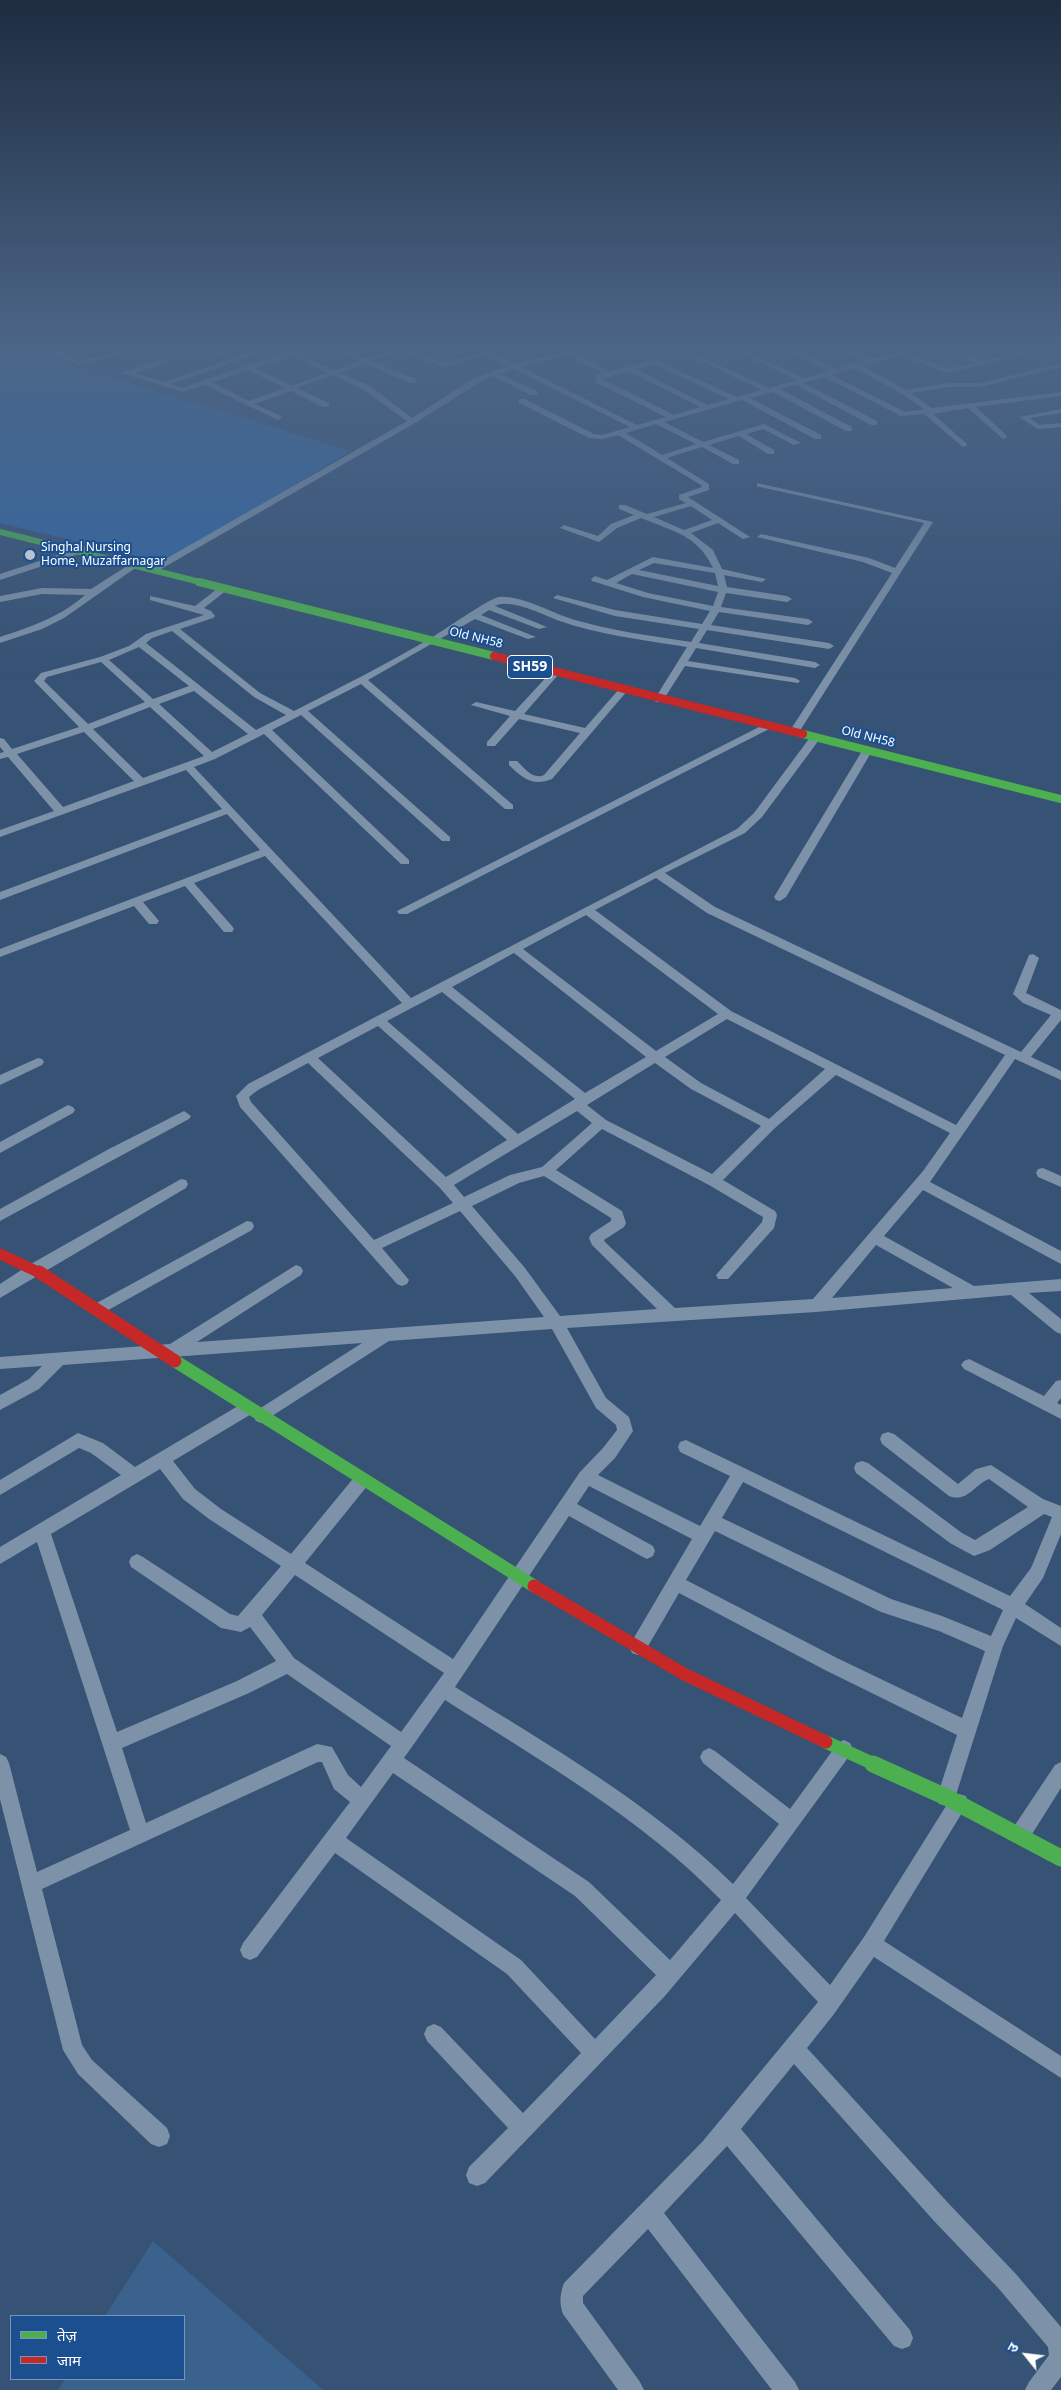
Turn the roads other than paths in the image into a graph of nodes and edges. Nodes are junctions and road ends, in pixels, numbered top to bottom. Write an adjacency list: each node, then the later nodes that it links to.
1 (352, 456): 19 (street)
2 (655, 456): 5 (street)
3 (667, 456): 5 (street)
4 (724, 456): 6 (street)
5 (659, 458): 8 (street)
6 (736, 462)
7 (760, 486): 22 (street)
8 (691, 504): 10 (street); 11 (street)
9 (622, 507): 10 (street)
10 (644, 516): 12 (street); 14 (street)
11 (718, 520): 14 (street); 15 (street)
12 (564, 528)
13 (0, 531): 17 (main road, Old NH58 / SH59)
14 (686, 532): 21 (street)
15 (746, 537)
16 (761, 537): 22 (street)
17 (82, 550): 18 (main road, Old NH58 / SH59); 23 (street)
18 (136, 564): 19 (main road, Old NH58 / SH59); 27 (main road, Old NH58 / SH59); 29 (street)
19 (158, 567): 27 (main road, Old NH58 / SH59)
20 (630, 571): 21 (street); 26 (street); 28 (street)
21 (719, 572): 24 (street); 28 (street)
22 (898, 572): 63 (street)
23 (0, 577)
24 (762, 578)
25 (595, 579): 26 (street)
26 (606, 584): 36 (street)
27 (219, 585): 35 (street); 44 (main road, Old NH58 / SH59)
28 (722, 590): 33 (street); 36 (street)
29 (92, 592): 32 (street); 43 (street)
30 (153, 598): 35 (street)
31 (557, 598): 40 (street)
32 (0, 599)
33 (787, 599)
34 (488, 606): 37 (street); 39 (street); 46 (street)
35 (197, 609): 41 (street)
36 (716, 609): 38 (street); 40 (street)
37 (474, 615): 42 (street); 44 (street)
38 (808, 622)
39 (542, 627)
40 (704, 627): 46 (street); 47 (street)
41 (174, 628): 45 (street); 59 (street)
42 (531, 636)
43 (0, 640)
44 (435, 640): 51 (main road, Old NH58 / SH59); 52 (street); 56 (main road, Old NH58 / SH59)
45 (140, 644): 48 (street); 54 (street)
46 (693, 645): 49 (street); 50 (street)
47 (829, 646)
48 (104, 659): 57 (street); 62 (street)
49 (682, 663): 53 (street); 56 (street)
50 (815, 665)
51 (555, 673): 55 (main road, Old NH58 / SH59); 60 (street)
52 (362, 680): 59 (street); 77 (street)
53 (795, 681)
54 (196, 687): 57 (street); 65 (street)
55 (623, 690): 56 (main road, Old NH58 / SH59); 64 (street)
56 (660, 698): 61 (main road, Old NH58 / SH59); 63 (main road, Old NH58 / SH59)
57 (152, 703): 62 (street); 71 (street)
58 (476, 705): 60 (street)
59 (298, 713): 65 (street); 81 (street)
60 (517, 715): 64 (street); 68 (street)
61 (767, 726): 66 (main road, Old NH58 / SH59); 90 (street)
62 (86, 728): 70 (street); 74 (street)
63 (796, 729): 75 (main road, Old NH58 / SH59)
64 (587, 732): 72 (street)
65 (261, 733): 71 (street); 83 (street)
66 (815, 738): 69 (main road, Old NH58 / SH59); 84 (street)
67 (0, 741): 70 (street)
68 (491, 744)
69 (867, 751): 76 (main road, Old NH58 / SH59); 87 (street)
70 (5, 755): 79 (street)
71 (211, 757): 73 (street)
72 (513, 763)
73 (188, 766): 74 (street); 78 (street)
74 (142, 783): 79 (street)
75 (1061, 795)
76 (1061, 799)
77 (509, 807)
78 (229, 810): 82 (street); 86 (street)
79 (61, 812): 80 (street)
80 (0, 834)
81 (446, 839)
82 (267, 851): 85 (street); 97 (street)
83 (405, 862)
84 (657, 873): 89 (street); 101 (street)
85 (187, 882): 88 (street); 92 (street)
86 (0, 896)
87 (780, 897)
88 (136, 901): 91 (street); 94 (street)
89 (587, 910): 93 (street); 98 (street)
90 (402, 911)
91 (153, 922)
92 (228, 929)
93 (515, 948): 96 (street); 103 (street)
94 (0, 953)
95 (1033, 958): 99 (street)
96 (442, 986): 97 (street); 108 (street)
97 (409, 1004): 100 (street)
98 (727, 1014): 103 (street); 105 (street)
99 (1061, 1014): 101 (street)
100 (378, 1020): 102 (street); 114 (street)
101 (1018, 1056): 106 (street); 113 (street)
102 (309, 1057): 122 (street); 127 (street)
103 (655, 1057): 108 (street); 112 (street)
104 (38, 1062): 107 (street)
105 (834, 1068): 112 (street); 113 (street)
106 (1061, 1076)
107 (0, 1080)
108 (582, 1103): 111 (street); 114 (street)
109 (68, 1110): 115 (street)
110 (184, 1116): 124 (street)
111 (601, 1123): 116 (street); 118 (street)
112 (770, 1124): 118 (street)
113 (959, 1132): 120 (street)
114 (516, 1140): 122 (street)
115 (0, 1148)
116 (546, 1171): 123 (street); 140 (street)
117 (1043, 1173): 119 (street)
118 (714, 1182): 132 (street)
119 (1061, 1182)
120 (921, 1183): 126 (street); 129 (street)
121 (181, 1184): 130 (street)
122 (445, 1184): 123 (street)
123 (462, 1203): 127 (street); 141 (street)
124 (0, 1216)
125 (247, 1226): 139 (street)
126 (874, 1237): 137 (street); 138 (street)
127 (374, 1246): 133 (street)
128 (0, 1254): 130 (main road)
129 (1061, 1258)
130 (34, 1269): 136 (street); 139 (main road)
131 (296, 1271): 144 (street)
132 (722, 1275)
133 (402, 1280)
134 (1061, 1286): 135 (street)
135 (1014, 1289): 137 (street); 142 (street)
136 (0, 1292)
137 (972, 1292): 138 (street)
138 (816, 1306): 140 (street)
139 (98, 1309): 144 (main road)
140 (672, 1314): 141 (street)
141 (556, 1322): 143 (street); 159 (street)
142 (1061, 1328)
143 (388, 1334): 144 (street); 151 (street)
144 (166, 1351): 145 (street); 151 (main road)
145 (59, 1359): 146 (street); 149 (street)
146 (0, 1363)
147 (969, 1365): 150 (street)
148 (1061, 1386): 150 (street)
149 (0, 1404)
150 (1047, 1404): 152 (street)
151 (254, 1412): 155 (street); 160 (main road)
152 (1061, 1412)
153 (888, 1439): 163 (street)
154 (686, 1447): 157 (street)
155 (163, 1460): 158 (street); 171 (street)
156 (862, 1468): 163 (street)
157 (740, 1473): 165 (street); 174 (street)
158 (135, 1476): 161 (street); 166 (street)
159 (586, 1478): 162 (street); 167 (street)
160 (362, 1480): 171 (street); 172 (main road)
161 (0, 1488)
162 (566, 1506): 168 (street); 172 (street)
163 (1042, 1506): 164 (street)
164 (1061, 1513): 174 (street)
165 (713, 1522): 167 (street); 177 (street)
166 (42, 1530): 169 (street); 184 (street)
167 (703, 1536): 173 (street)
168 (647, 1551)
169 (0, 1556)
170 (137, 1562): 175 (street)
171 (295, 1565): 175 (street); 180 (street)
172 (520, 1578): 178 (main road); 180 (street)
173 (675, 1583): 178 (street); 182 (street)
174 (1013, 1606): 176 (street); 177 (street)
175 (252, 1615): 179 (street)
176 (1061, 1638)
177 (996, 1645): 182 (street)
178 (638, 1646): 185 (main road)
179 (288, 1664): 183 (street); 184 (street)
180 (456, 1671): 181 (street)
181 (443, 1689): 183 (street); 198 (street)
182 (967, 1730): 191 (street)
183 (402, 1743): 187 (street)
184 (111, 1744): 193 (street)
185 (844, 1749): 191 (main road); 192 (street)
186 (709, 1757): 192 (street)
187 (390, 1760): 190 (street); 201 (street)
188 (0, 1763): 197 (street)
189 (1061, 1771): 194 (street)
190 (362, 1800): 193 (street); 195 (street)
191 (953, 1800): 194 (main road); 199 (street)
192 (792, 1822): 198 (street)
193 (141, 1835): 197 (street)
194 (1020, 1835): 196 (main road)
195 (334, 1840): 200 (street); 205 (street)
196 (1061, 1858)
197 (32, 1884): 209 (street)
198 (733, 1900): 201 (street); 202 (street)
199 (871, 1944): 202 (street); 206 (street)
200 (250, 1950)
201 (670, 1975): 205 (street)
202 (831, 2000): 204 (street)
203 (434, 2034): 207 (street)
204 (793, 2048): 208 (street); 213 (street)
205 (595, 2053): 207 (street)
206 (1061, 2068)
207 (522, 2127): 210 (street)
208 (727, 2129): 211 (street); 212 (street)
209 (159, 2136)
210 (477, 2175)
211 (650, 2213): 214 (street); 215 (street)
212 (902, 2338)
213 (1061, 2353): 216 (street)
214 (632, 2390)
215 (787, 2390)
216 (1037, 2390)

